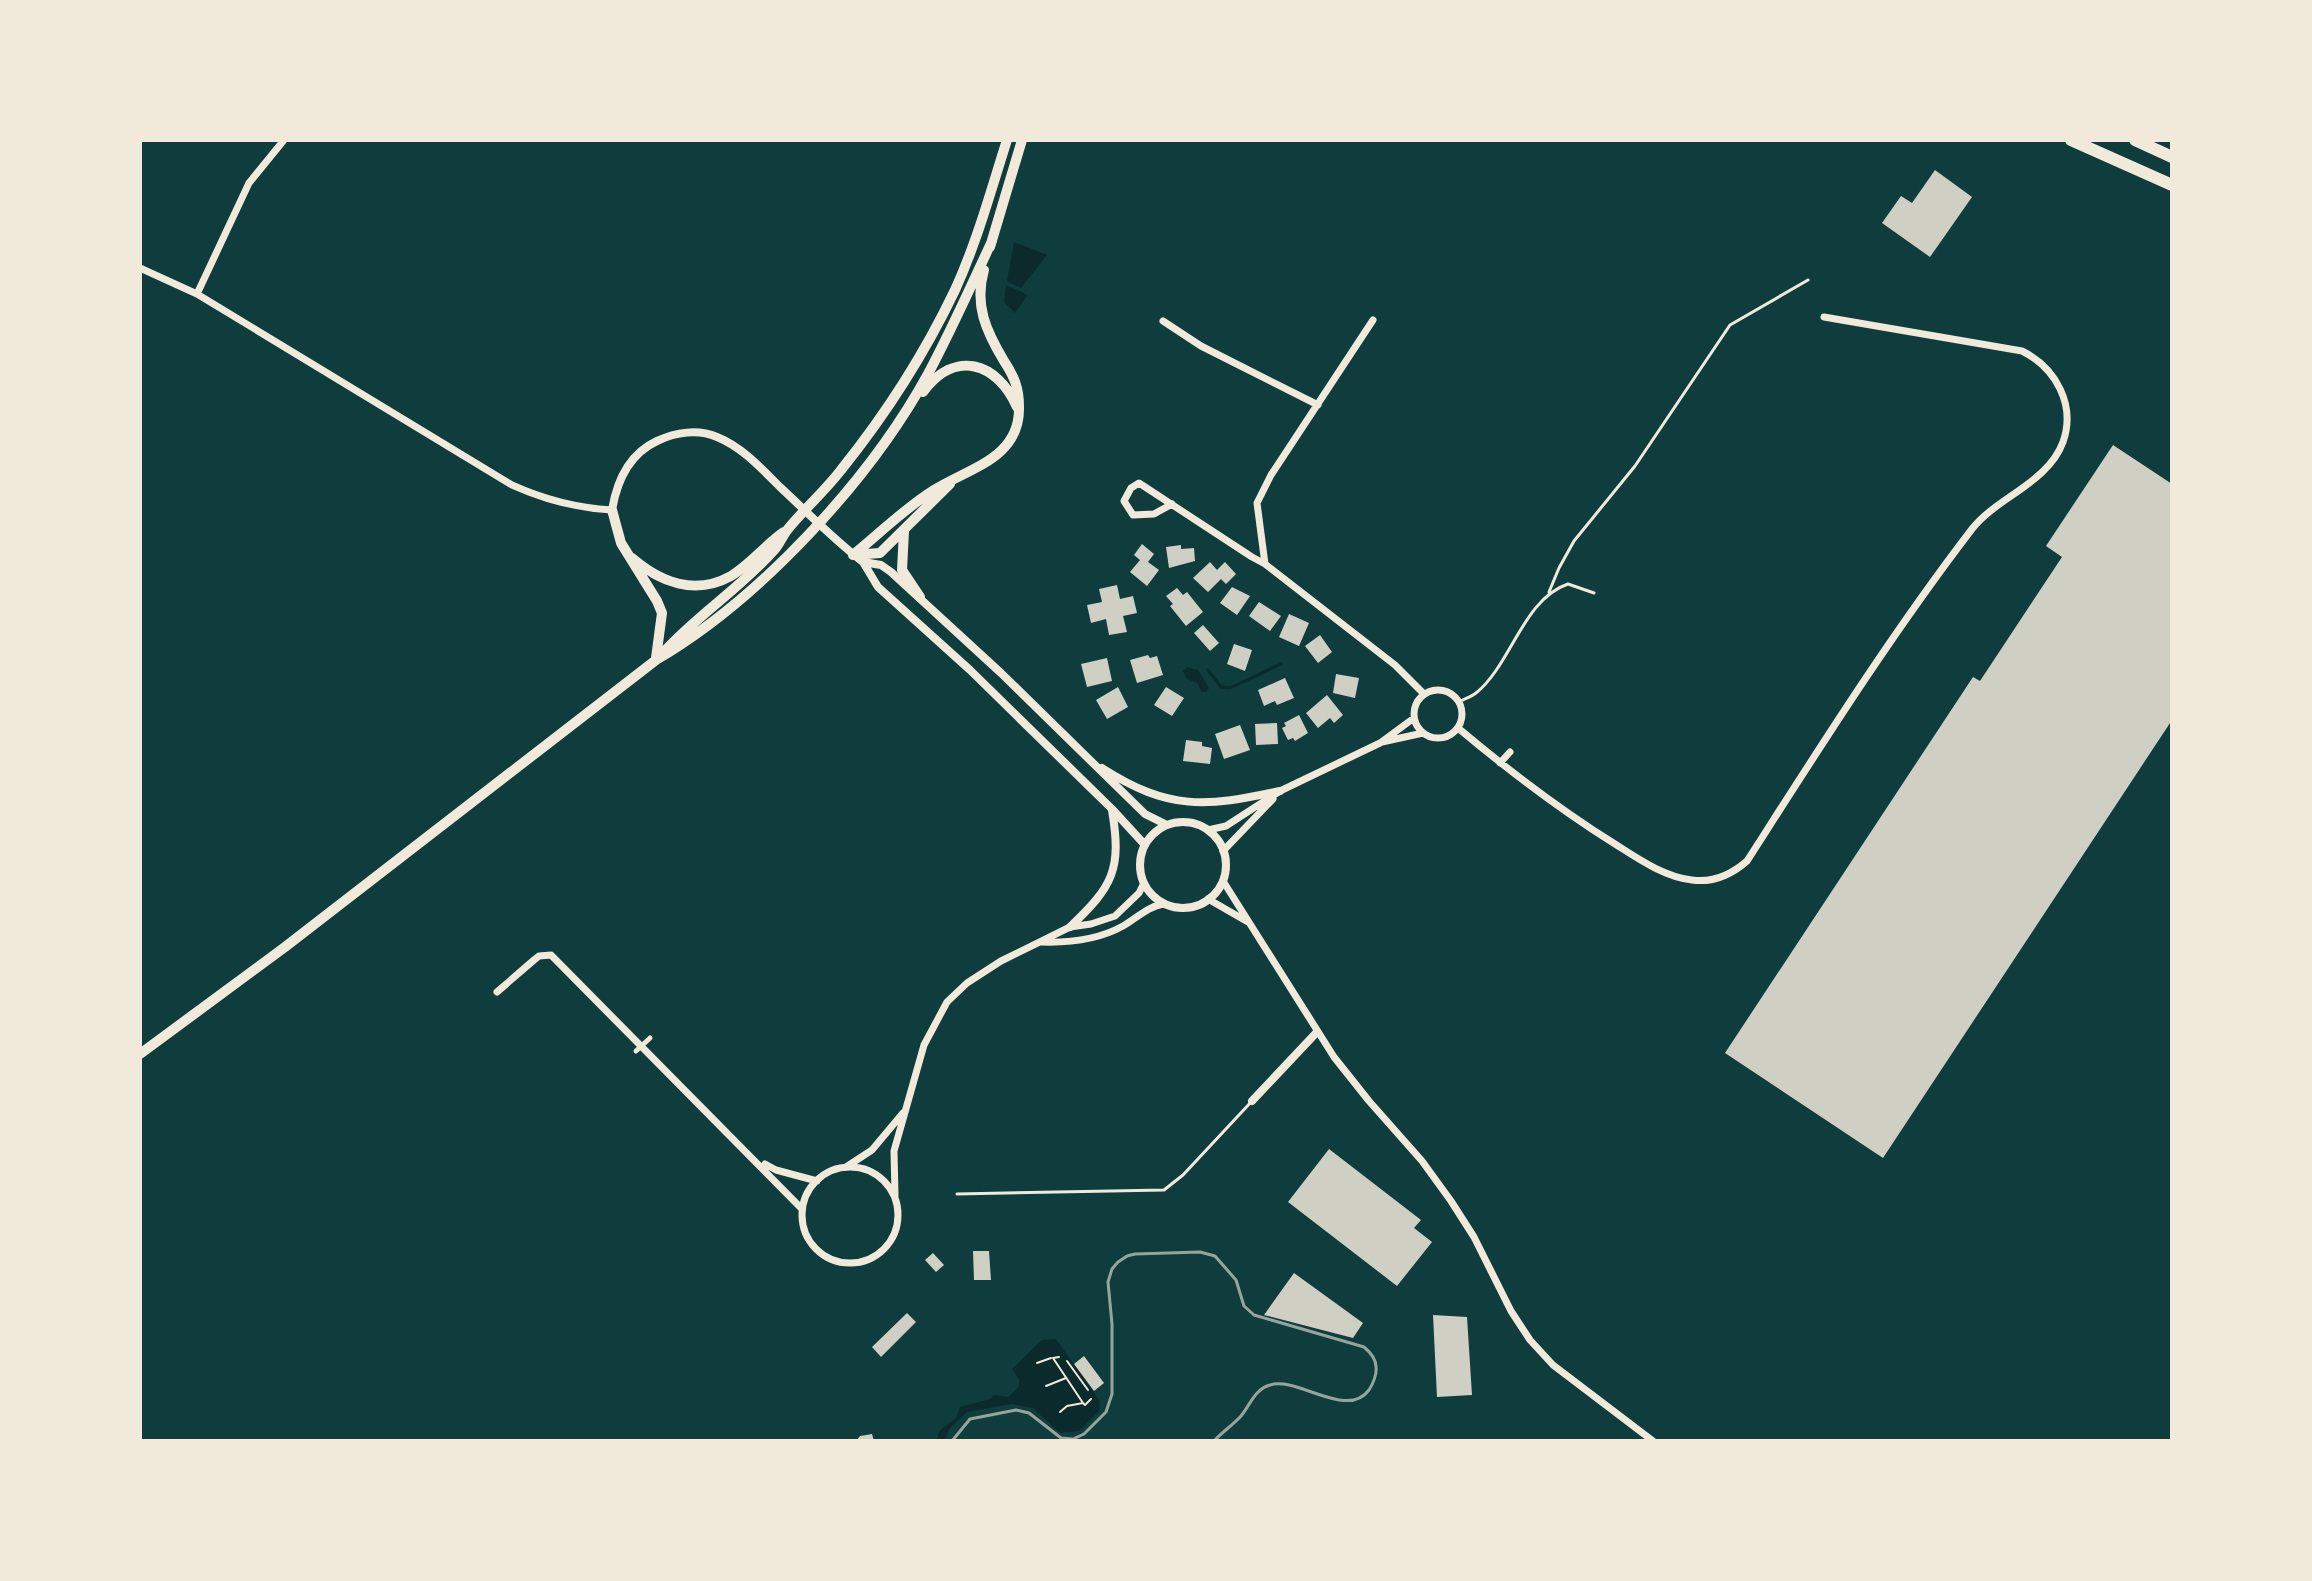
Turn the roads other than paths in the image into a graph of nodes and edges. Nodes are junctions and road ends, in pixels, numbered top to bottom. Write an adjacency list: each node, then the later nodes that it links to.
1 (284, 140): 11 (street)
2 (1007, 140): 21 (main road)
3 (1022, 140): 8 (main road)
4 (2071, 140): 7 (highway)
5 (2135, 140): 6 (highway)
6 (2172, 157)
7 (2172, 185)
8 (992, 241): 16 (main road); 17 (main road)
9 (140, 268): 11 (street)
10 (1808, 280): 26 (lane)
11 (197, 294): 20 (street)
12 (1824, 317): 38 (street)
13 (1373, 320): 15 (street)
14 (1163, 321): 15 (street)
15 (1318, 405): 25 (street)
16 (904, 410): 17 (main road); 29 (main road)
17 (1019, 413): 18 (main road)
18 (952, 482): 22 (main road); 23 (main road)
19 (1172, 504): 19 (street); 25 (street)
20 (612, 510): 23 (street); 24 (main road)
21 (786, 531): 24 (main road); 29 (main road)
22 (904, 531): 23 (main road); 28 (main road)
23 (853, 554): 28 (street); 40 (street)
24 (632, 558): 29 (main road)
25 (1265, 564): 30 (street)
26 (1549, 592): 27 (lane); 31 (lane)
27 (1594, 593)
28 (920, 597): 37 (street)
29 (656, 660): 56 (main road)
30 (1424, 694): 31 (street); 32 (street)
31 (1459, 702): 33 (street)
32 (1414, 718): 34 (street); 35 (street)
33 (1458, 728): 34 (street); 38 (street)
34 (1423, 733): 35 (street)
35 (1380, 743): 39 (street)
36 (1510, 752): 38 (street)
37 (1085, 757): 39 (street); 41 (street)
38 (1500, 763)
39 (1280, 791): 42 (street); 44 (street)
40 (1112, 809): 43 (street); 50 (street)
41 (1167, 825): 42 (street); 43 (street)
42 (1208, 830): 44 (street)
43 (1145, 845): 46 (street)
44 (1223, 851): 45 (street)
45 (1223, 881): 47 (street); 49 (street)
46 (1144, 883): 48 (street); 50 (street)
47 (1208, 899): 48 (street); 49 (street)
48 (1163, 904): 51 (street)
49 (1249, 923): 53 (street)
50 (1070, 927): 51 (street)
51 (1039, 942): 58 (street)
52 (497, 992): 59 (street)
53 (1317, 1032): 57 (street); 65 (street)
54 (650, 1038): 55 (street)
55 (636, 1051)
56 (140, 1054)
57 (1252, 1101): 62 (lane)
58 (907, 1108): 60 (street); 63 (street)
59 (756, 1159): 61 (street); 64 (street)
60 (845, 1167): 61 (street); 63 (street)
61 (817, 1181): 64 (street)
62 (957, 1194)
63 (895, 1196): 64 (street)
64 (801, 1208)
65 (1653, 1441)

